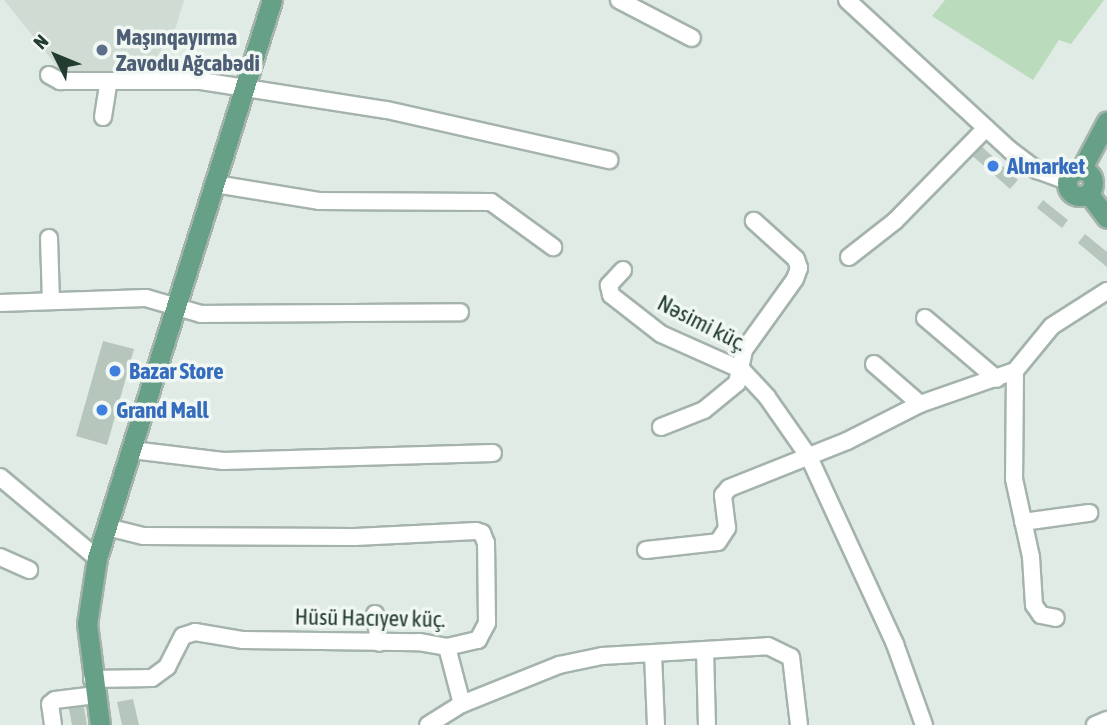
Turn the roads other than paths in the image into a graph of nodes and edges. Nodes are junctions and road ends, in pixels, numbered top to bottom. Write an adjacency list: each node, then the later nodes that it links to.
1 (272, 0): 7 (main road)
2 (619, 0): 4 (street)
3 (846, 0): 10 (street)
4 (692, 38)
5 (49, 75): 6 (street)
6 (109, 81): 7 (street); 8 (street)
7 (245, 88): 11 (street); 13 (main road)
8 (103, 117)
9 (1107, 121): 12 (main road)
10 (986, 128): 12 (street); 18 (street)
11 (609, 160)
12 (1074, 176): 14 (main road)
13 (215, 184): 17 (street); 23 (main road)
14 (1107, 218)
15 (754, 221): 27 (street)
16 (49, 238): 21 (street)
17 (553, 247)
18 (849, 257)
19 (623, 270): 27 (street, Nəsimi küç.)
20 (1107, 291): 28 (street)
21 (51, 300): 22 (street); 23 (street)
22 (0, 303)
23 (176, 306): 24 (street); 32 (main road)
24 (460, 312)
25 (925, 318): 29 (street)
26 (874, 364): 30 (street)
27 (742, 370): 31 (street); 34 (street, Nəsimi küç.)
28 (1015, 371): 29 (street); 37 (street)
29 (997, 379): 30 (street)
30 (920, 404): 34 (street)
31 (662, 427)
32 (132, 450): 33 (street); 38 (main road)
33 (493, 453)
34 (809, 457): 39 (street); 58 (street, Nəsimi küç.)
35 (0, 477): 41 (street)
36 (1089, 513): 37 (street)
37 (1023, 522): 44 (street)
38 (108, 527): 41 (main road); 46 (street, Hüsü Hacıyev küç.)
39 (646, 550)
40 (0, 557): 42 (street)
41 (97, 558): 49 (main road)
42 (29, 569)
43 (375, 614): 45 (street)
44 (1056, 618)
45 (379, 643): 46 (street, Hüsü Hacıyev küç.); 49 (street, Hüsü Hacıyev küç.)
46 (447, 647): 50 (street)
47 (705, 650): 48 (street); 56 (street); 57 (street)
48 (653, 653): 50 (street); 55 (street)
49 (93, 687): 52 (street, Hüsü Hacıyev küç.); 53 (main road)
50 (462, 704): 54 (street)
51 (1107, 720): 59 (street)
52 (52, 725)
53 (100, 725)
54 (428, 725)
55 (656, 725)
56 (707, 725)
57 (799, 725)
58 (924, 725)
59 (1095, 725)

